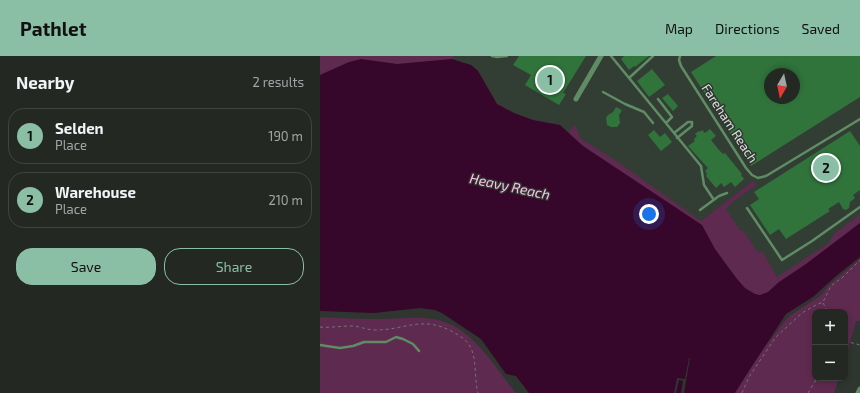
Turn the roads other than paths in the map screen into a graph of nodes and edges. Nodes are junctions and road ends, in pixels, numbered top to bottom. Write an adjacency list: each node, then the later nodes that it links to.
1 (492, 56): 2 (lane)
2 (507, 56)
3 (601, 56): 9 (street)
4 (611, 56): 7 (lane)
5 (653, 56): 7 (lane)
6 (680, 56): 11 (lane, Fareham Reach)
7 (630, 78): 13 (lane)
8 (603, 92): 12 (lane)
9 (576, 99)
10 (658, 99): 13 (lane)
11 (860, 119)
12 (653, 123)
13 (666, 123): 14 (lane)
14 (674, 133): 15 (lane); 15 (lane)
15 (678, 138): 17 (lane)
16 (727, 193): 17 (lane)
17 (714, 200): 20 (lane)
18 (860, 207): 19 (lane)
19 (747, 208)
20 (700, 210)
21 (320, 345): 22 (lane)
22 (418, 351)
23 (860, 389): 24 (street)
24 (858, 393)

